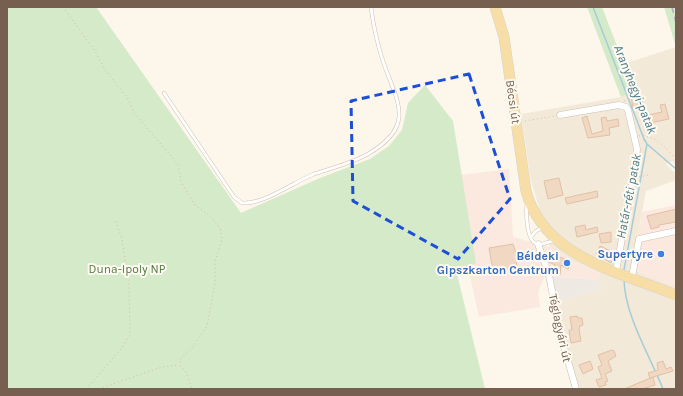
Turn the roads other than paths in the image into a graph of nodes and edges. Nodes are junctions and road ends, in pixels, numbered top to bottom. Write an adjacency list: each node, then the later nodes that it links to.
1 (372, 7): 3 (lane)
2 (495, 7): 5 (main road, Bécsi út)
3 (164, 93)
4 (560, 115): 11 (street)
5 (527, 197): 6 (main road); 8 (lane)
6 (544, 228): 8 (lane); 9 (main road)
7 (676, 231): 12 (street)
8 (531, 237): 10 (lane)
9 (552, 239): 10 (lane); 11 (main road)
10 (538, 244): 14 (street, Téglagyári út)
11 (616, 271): 12 (main road)
12 (632, 277): 13 (main road)
13 (676, 294)
14 (576, 389)

